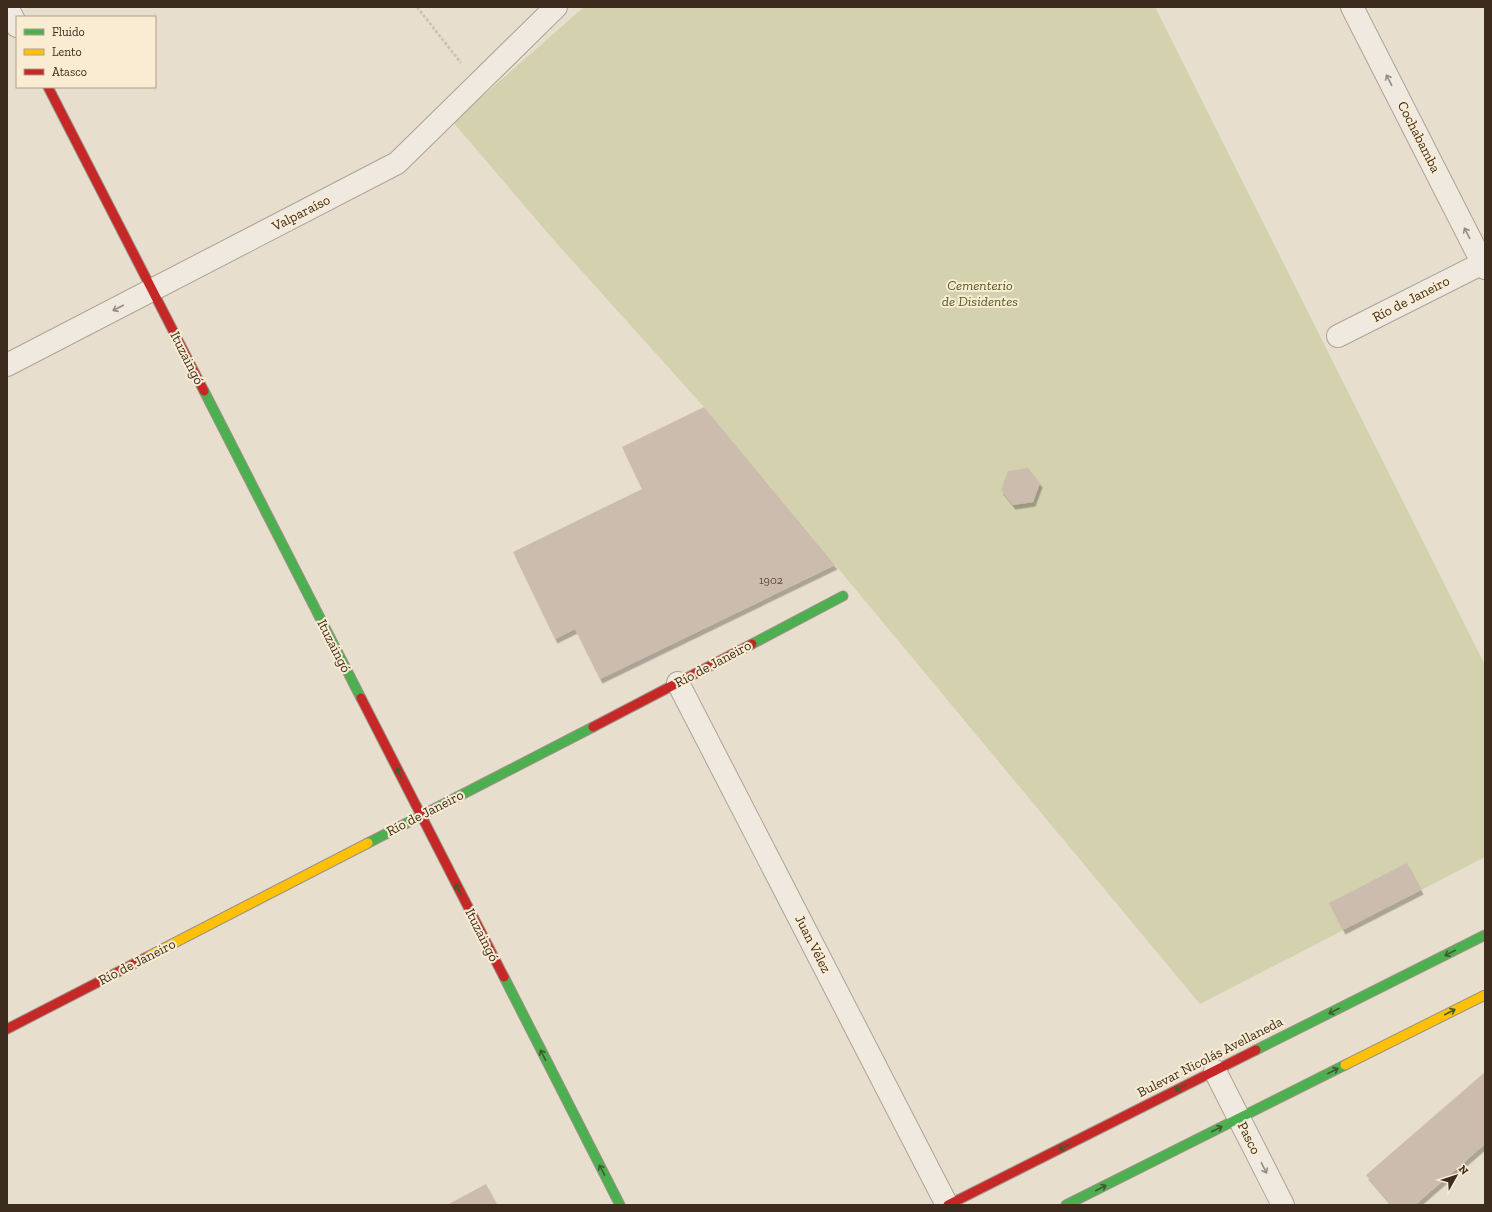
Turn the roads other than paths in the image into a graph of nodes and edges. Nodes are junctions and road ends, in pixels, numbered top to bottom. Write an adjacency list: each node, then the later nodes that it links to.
1 (7, 7): 4 (street)
2 (556, 7): 7 (street, Valparaíso)
3 (1352, 7): 6 (street, Cochabamba, one-way to 3)
4 (16, 24)
5 (49, 88): 7 (street, Ituzaingó)
6 (1484, 264): 8 (street, Río de Janeiro)
7 (152, 290): 9 (street, Valparaíso, one-way to 9); 12 (street, Ituzaingó, one-way to 7)
8 (1338, 336)
9 (7, 365)
10 (843, 596): 11 (street, Río de Janeiro)
11 (678, 683): 12 (street, Río de Janeiro); 19 (street, Juan Vélez)
12 (421, 816): 15 (street, Río de Janeiro); 18 (street, Ituzaingó, one-way to 12)
13 (1485, 936): 16 (street, Bulevar Nicolás Avellaneda, one-way to 16)
14 (1485, 995): 17 (street, one-way to 14)
15 (7, 1029)
16 (1215, 1071): 17 (street, Pasco); 19 (street, Bulevar Nicolás Avellaneda, one-way to 19)
17 (1239, 1118): 20 (street, one-way to 17); 21 (street, Pasco, one-way to 21)
18 (620, 1205)
19 (948, 1205)
20 (1066, 1205)
21 (1283, 1205)

